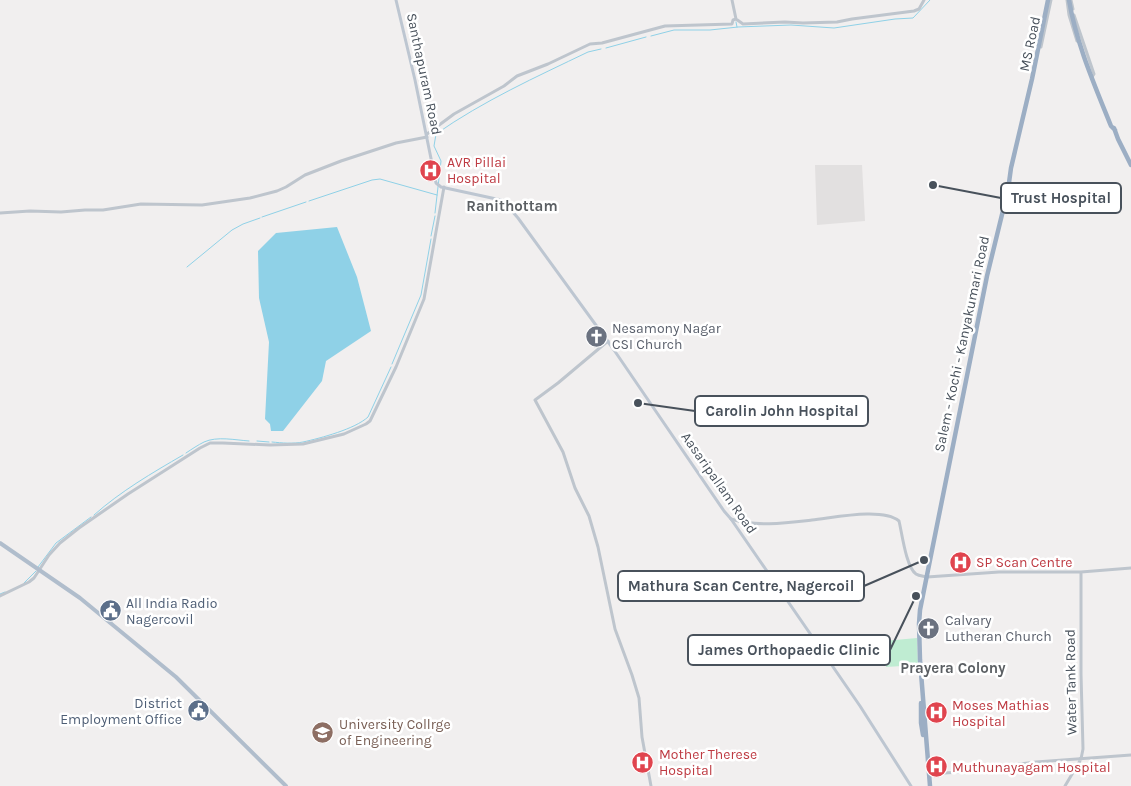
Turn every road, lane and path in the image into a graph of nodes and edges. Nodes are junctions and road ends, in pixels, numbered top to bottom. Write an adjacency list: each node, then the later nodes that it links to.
1 (396, 0): 9 (main road, Santhapuram Road)
2 (732, 0): 6 (street)
3 (924, 0): 6 (street)
4 (1049, 0): 8 (street); 8 (highway, Salem - Kochi - Kanyakumari Road)
5 (1069, 0): 7 (highway); 7 (street)
6 (736, 19): 9 (street)
7 (1092, 77): 10 (highway)
8 (1028, 93): 19 (highway, Salem - Kochi - Kanyakumari Road)
9 (427, 135): 11 (main road, Santhapuram Road); 12 (street)
10 (1131, 165)
11 (439, 185): 13 (main road, Aasaripallam Road); 17 (street)
12 (0, 212)
13 (608, 341): 14 (main road, Aasaripallam Road); 26 (street)
14 (731, 519): 19 (street); 27 (main road, Aasaripallam Road)
15 (0, 543): 17 (main road)
16 (1131, 568): 18 (street)
17 (39, 570): 20 (street); 25 (main road)
18 (1081, 572): 19 (street); 23 (street, Water Tank Road)
19 (927, 577): 21 (highway, Salem - Kochi - Kanyakumari Road)
20 (0, 596)
21 (922, 696): 24 (highway, Salem - Kochi - Kanyakumari Road); 28 (highway, Salem - Kochi - Kanyakumari Road)
22 (1131, 755): 23 (street)
23 (1081, 759): 24 (street); 29 (street, Water Tank Road)
24 (929, 774): 28 (highway, Salem - Kochi - Kanyakumari Road)
25 (286, 786)
26 (651, 786)
27 (911, 786)
28 (928, 786)
29 (1065, 786)

